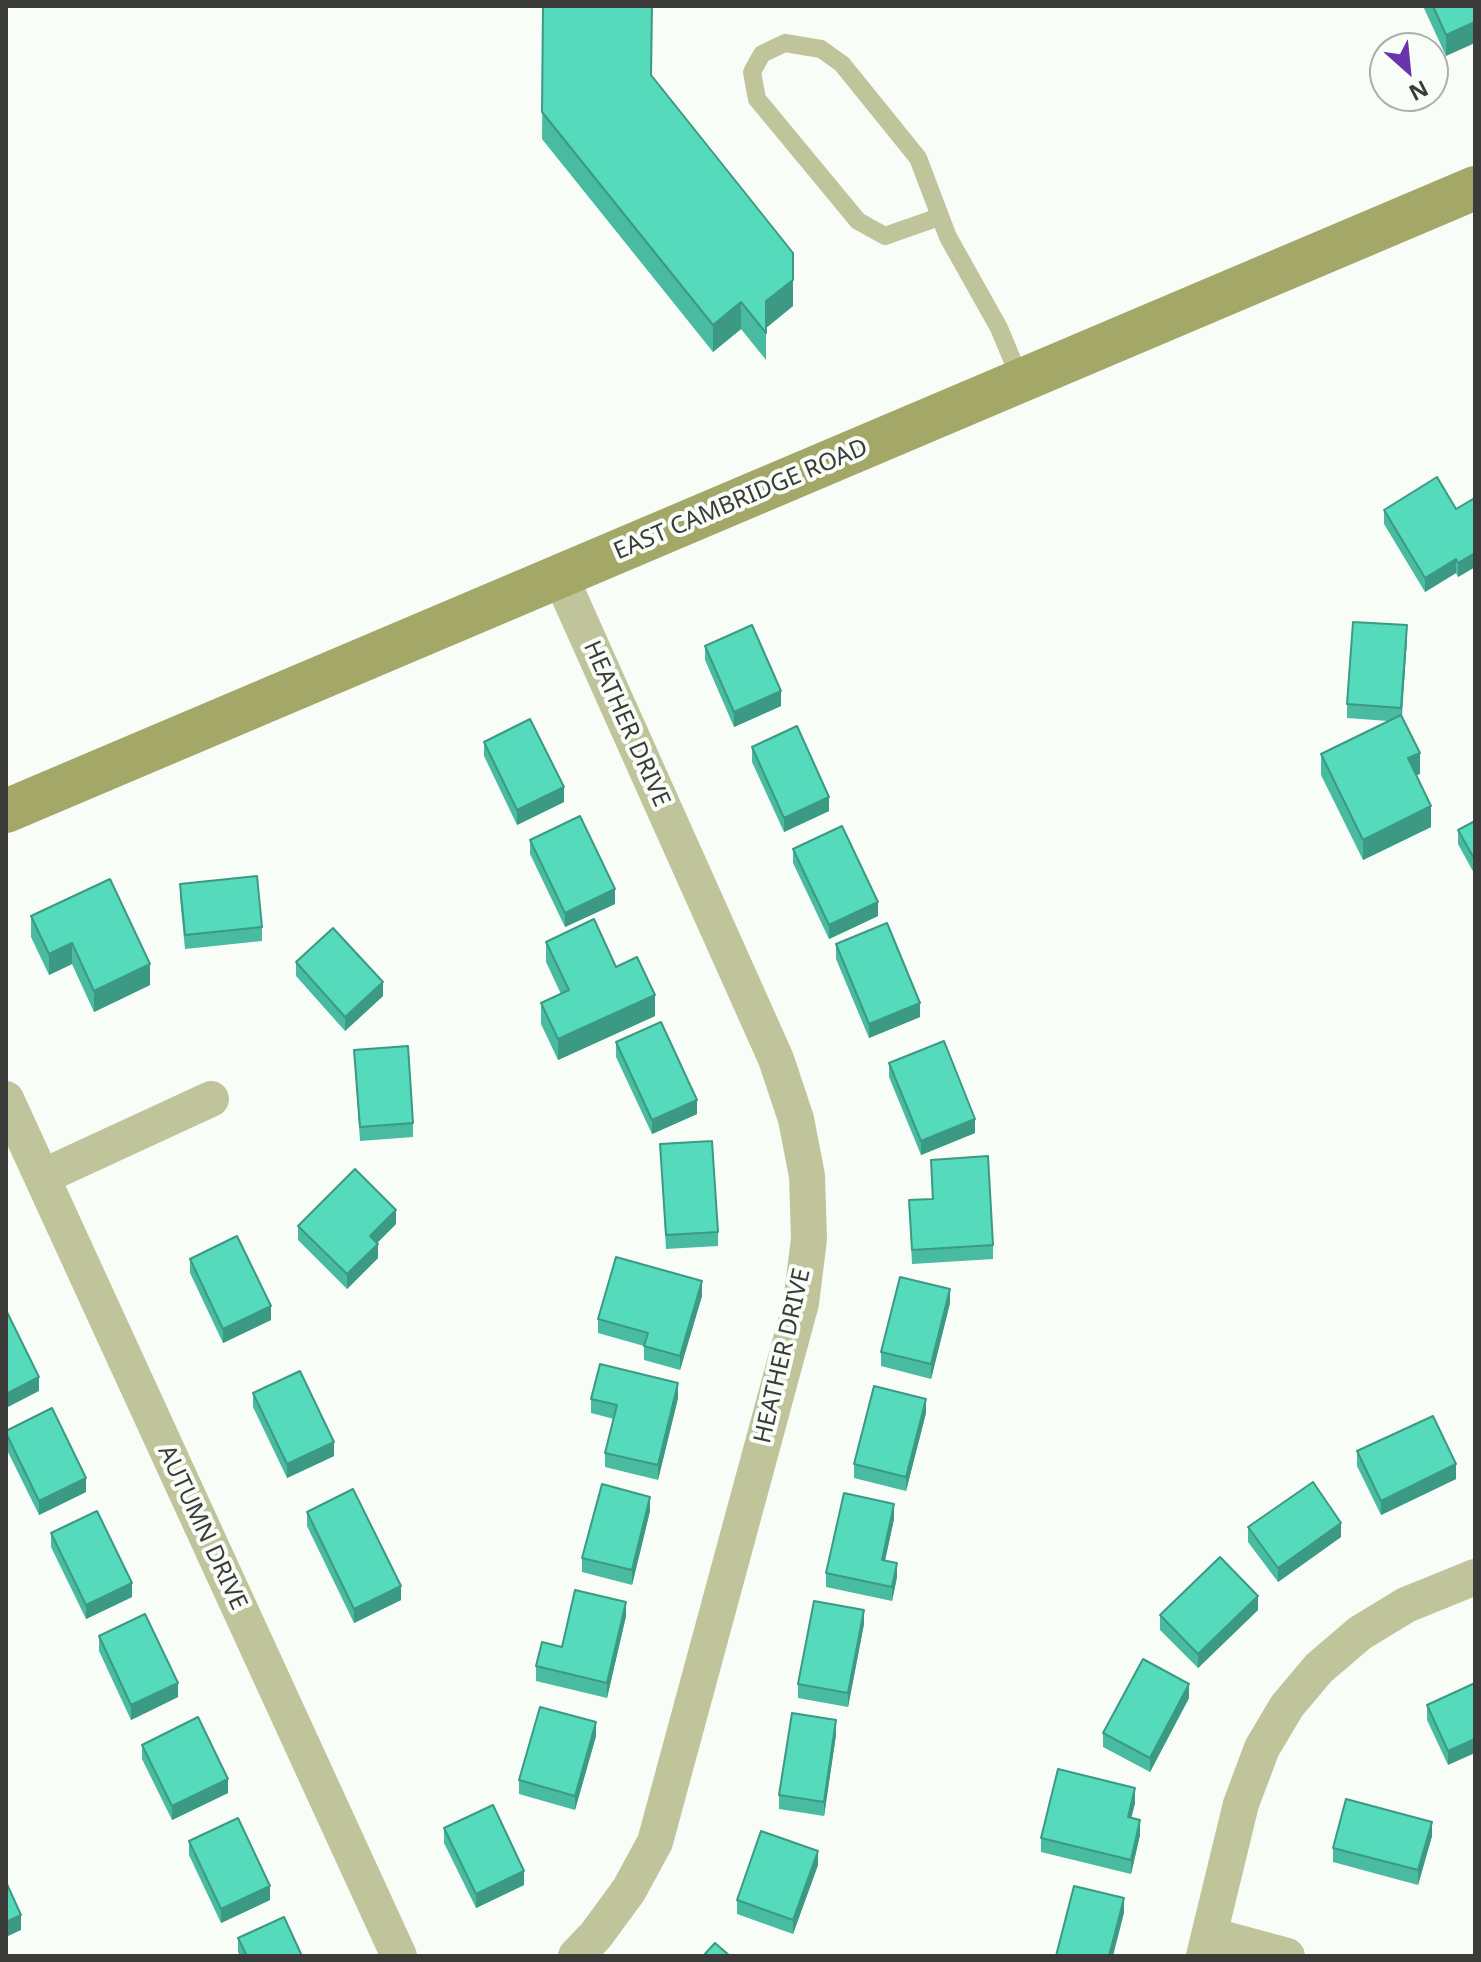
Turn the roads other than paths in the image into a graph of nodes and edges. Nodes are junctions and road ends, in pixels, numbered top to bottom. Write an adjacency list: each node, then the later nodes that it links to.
1 (1475, 188): 3 (street, EAST CAMBRIDGE ROAD)
2 (939, 217): 2 (lane); 3 (lane)
3 (1021, 381): 4 (street, EAST CAMBRIDGE ROAD)
4 (560, 576): 5 (street, EAST CAMBRIDGE ROAD); 12 (street, HEATHER DRIVE)
5 (6, 811)
6 (6, 1099): 8 (street, AUTUMN DRIVE)
7 (211, 1099): 8 (street)
8 (42, 1177): 11 (street, AUTUMN DRIVE)
9 (1475, 1577): 10 (street)
10 (1207, 1946): 13 (street)
11 (399, 1956)
12 (576, 1956)
13 (1287, 1956)

